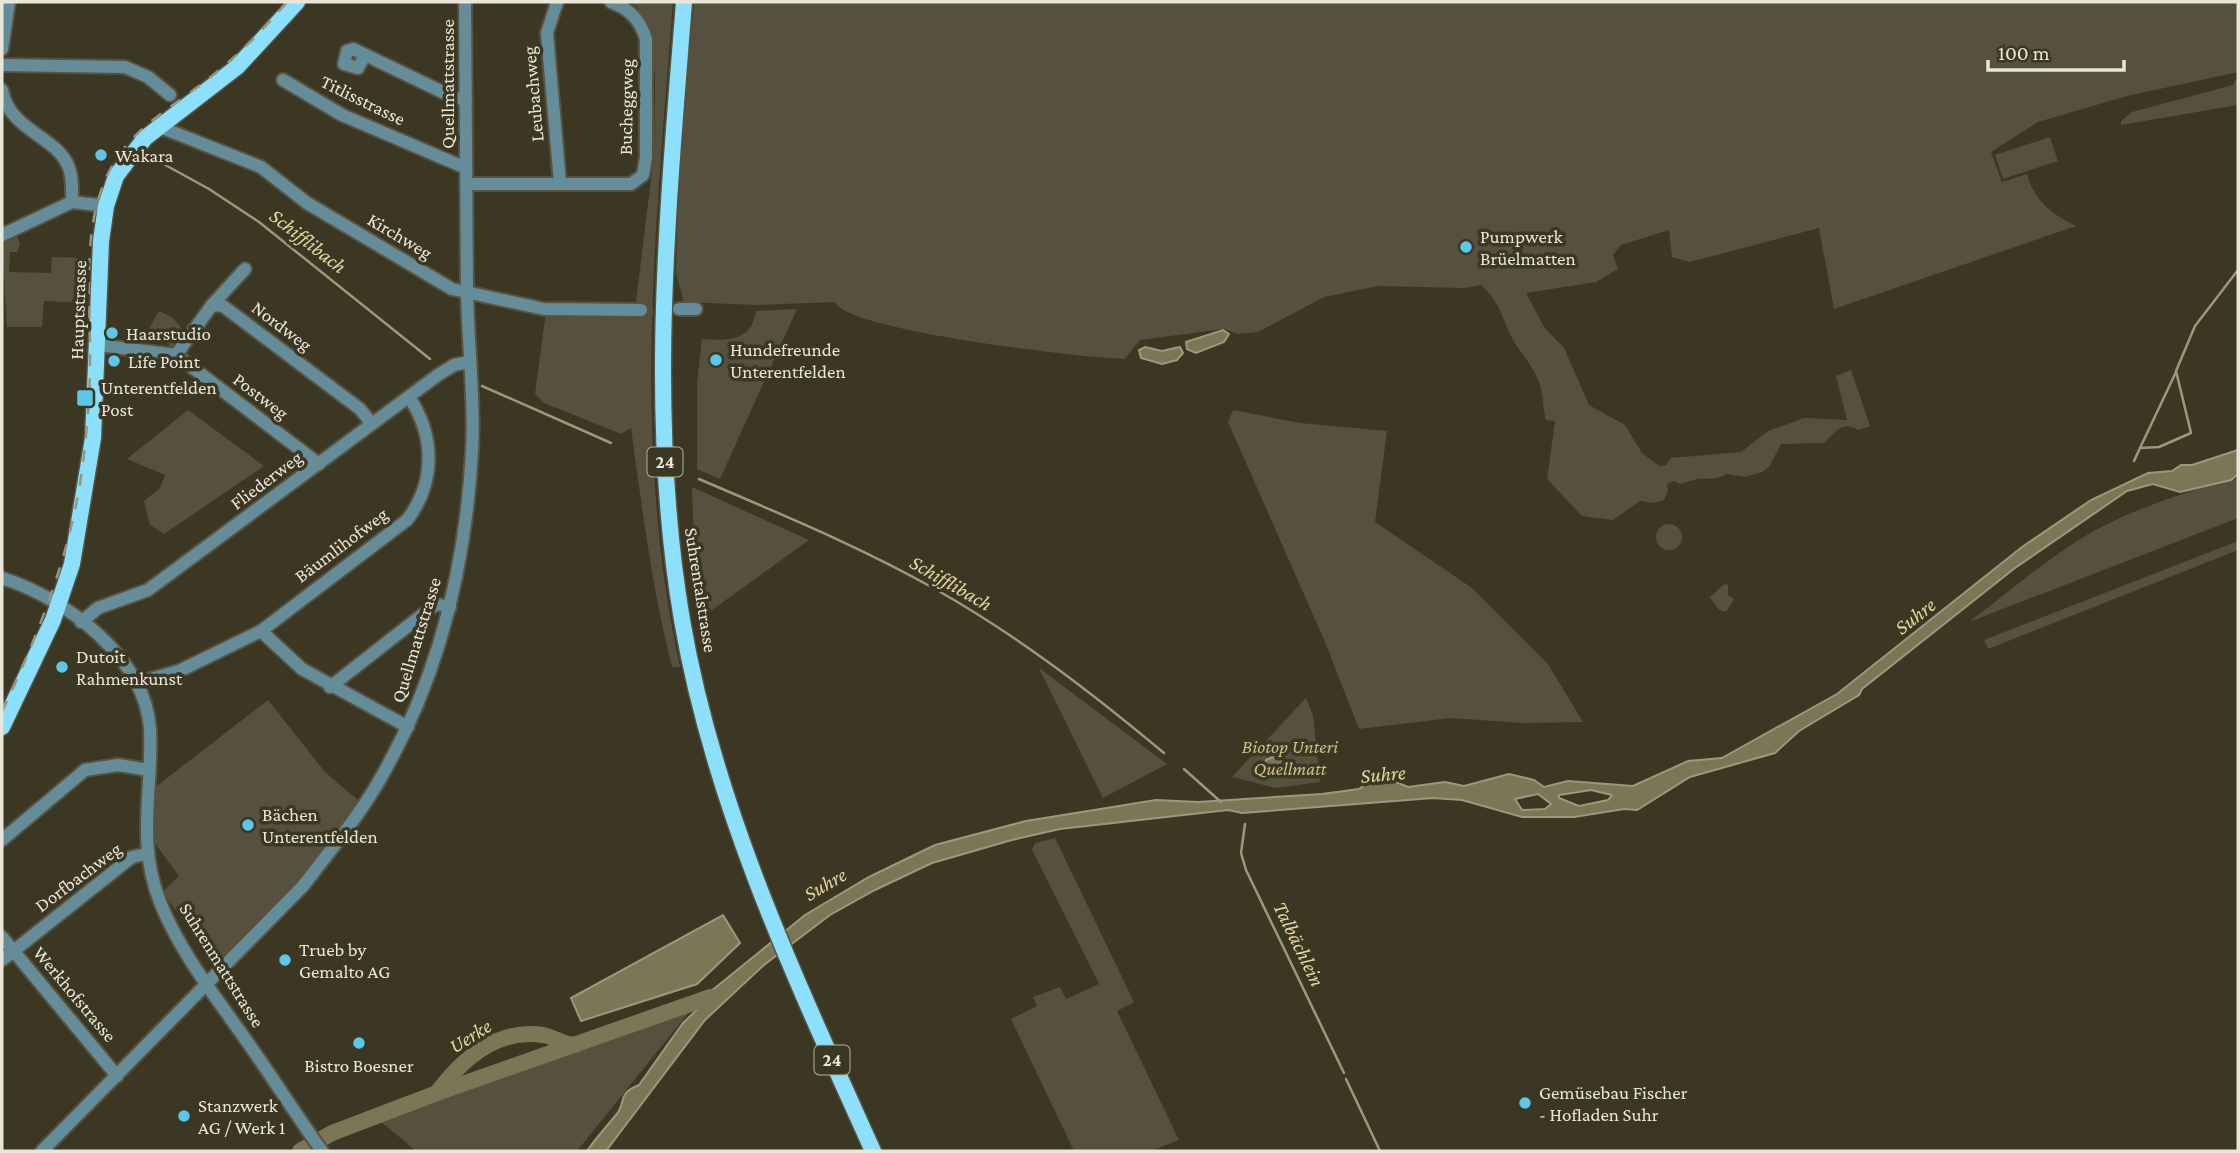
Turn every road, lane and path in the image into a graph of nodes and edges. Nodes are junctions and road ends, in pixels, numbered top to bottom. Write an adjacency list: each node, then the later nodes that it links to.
1 (9, 2): 7 (street)
2 (298, 2): 14 (main road, Hauptstrasse)
3 (466, 2): 13 (street, Quellmattstrasse)
4 (556, 2): 16 (street, Leubachweg)
5 (611, 2): 16 (street, Bucheggweg)
6 (684, 2): 52 (main road, Suhrentalstrasse / 24)
7 (2, 49)
8 (365, 55): 13 (street)
9 (2, 65): 12 (street)
10 (283, 80): 15 (street, Titlisstrasse)
11 (2, 90): 18 (street)
12 (170, 95)
13 (466, 99): 15 (street, Quellmattstrasse)
14 (160, 127): 19 (main road, Hauptstrasse); 22 (street, Kirchweg)
15 (466, 168): 17 (street, Quellmattstrasse)
16 (560, 183): 17 (street, Bucheggweg)
17 (467, 184): 22 (street, Quellmattstrasse)
18 (72, 202): 19 (street); 20 (street)
19 (106, 206): 27 (main road, Hauptstrasse)
20 (2, 235)
21 (245, 269): 23 (street)
22 (467, 294): 26 (street, Kirchweg); 29 (street, Quellmattstrasse)
23 (212, 305): 28 (street); 31 (street, Nordweg)
24 (679, 309): 25 (street)
25 (696, 309)
26 (641, 310)
27 (98, 345): 28 (street); 34 (main road, Hauptstrasse)
28 (176, 355): 32 (street, Postweg)
29 (469, 362): 30 (street, Fliederweg); 35 (street, Quellmattstrasse)
30 (409, 397): 31 (street, Fliederweg); 37 (street, Bäumlihofweg)
31 (372, 424): 32 (street, Fliederweg)
32 (319, 464): 36 (street, Fliederweg)
33 (2, 578): 34 (street, Suhrenmattstrasse)
34 (59, 606): 36 (street, Suhrenmattstrasse); 40 (main road, Hauptstrasse)
35 (450, 607): 39 (street); 41 (street, Quellmattstrasse)
36 (81, 622): 38 (street, Suhrenmattstrasse)
37 (261, 631): 38 (street, Bäumlihofweg); 39 (street)
38 (136, 683): 42 (street, Suhrenmattstrasse)
39 (330, 687): 41 (street)
40 (2, 727)
41 (408, 727): 48 (street, Quellmattstrasse)
42 (149, 770): 43 (street); 44 (street, Suhrenmattstrasse)
43 (2, 841)
44 (146, 854): 46 (street, Dorfbachweg); 48 (street, Suhrenmattstrasse)
45 (2, 937): 46 (street, Werkhofstrasse)
46 (14, 950): 47 (street, Dorfbachweg); 49 (street, Werkhofstrasse)
47 (2, 960)
48 (208, 986): 49 (street, Quellmattstrasse); 50 (street, Suhrenmattstrasse)
49 (117, 1076): 51 (street, Quellmattstrasse)
50 (321, 1150)
51 (42, 1151)
52 (873, 1151)

